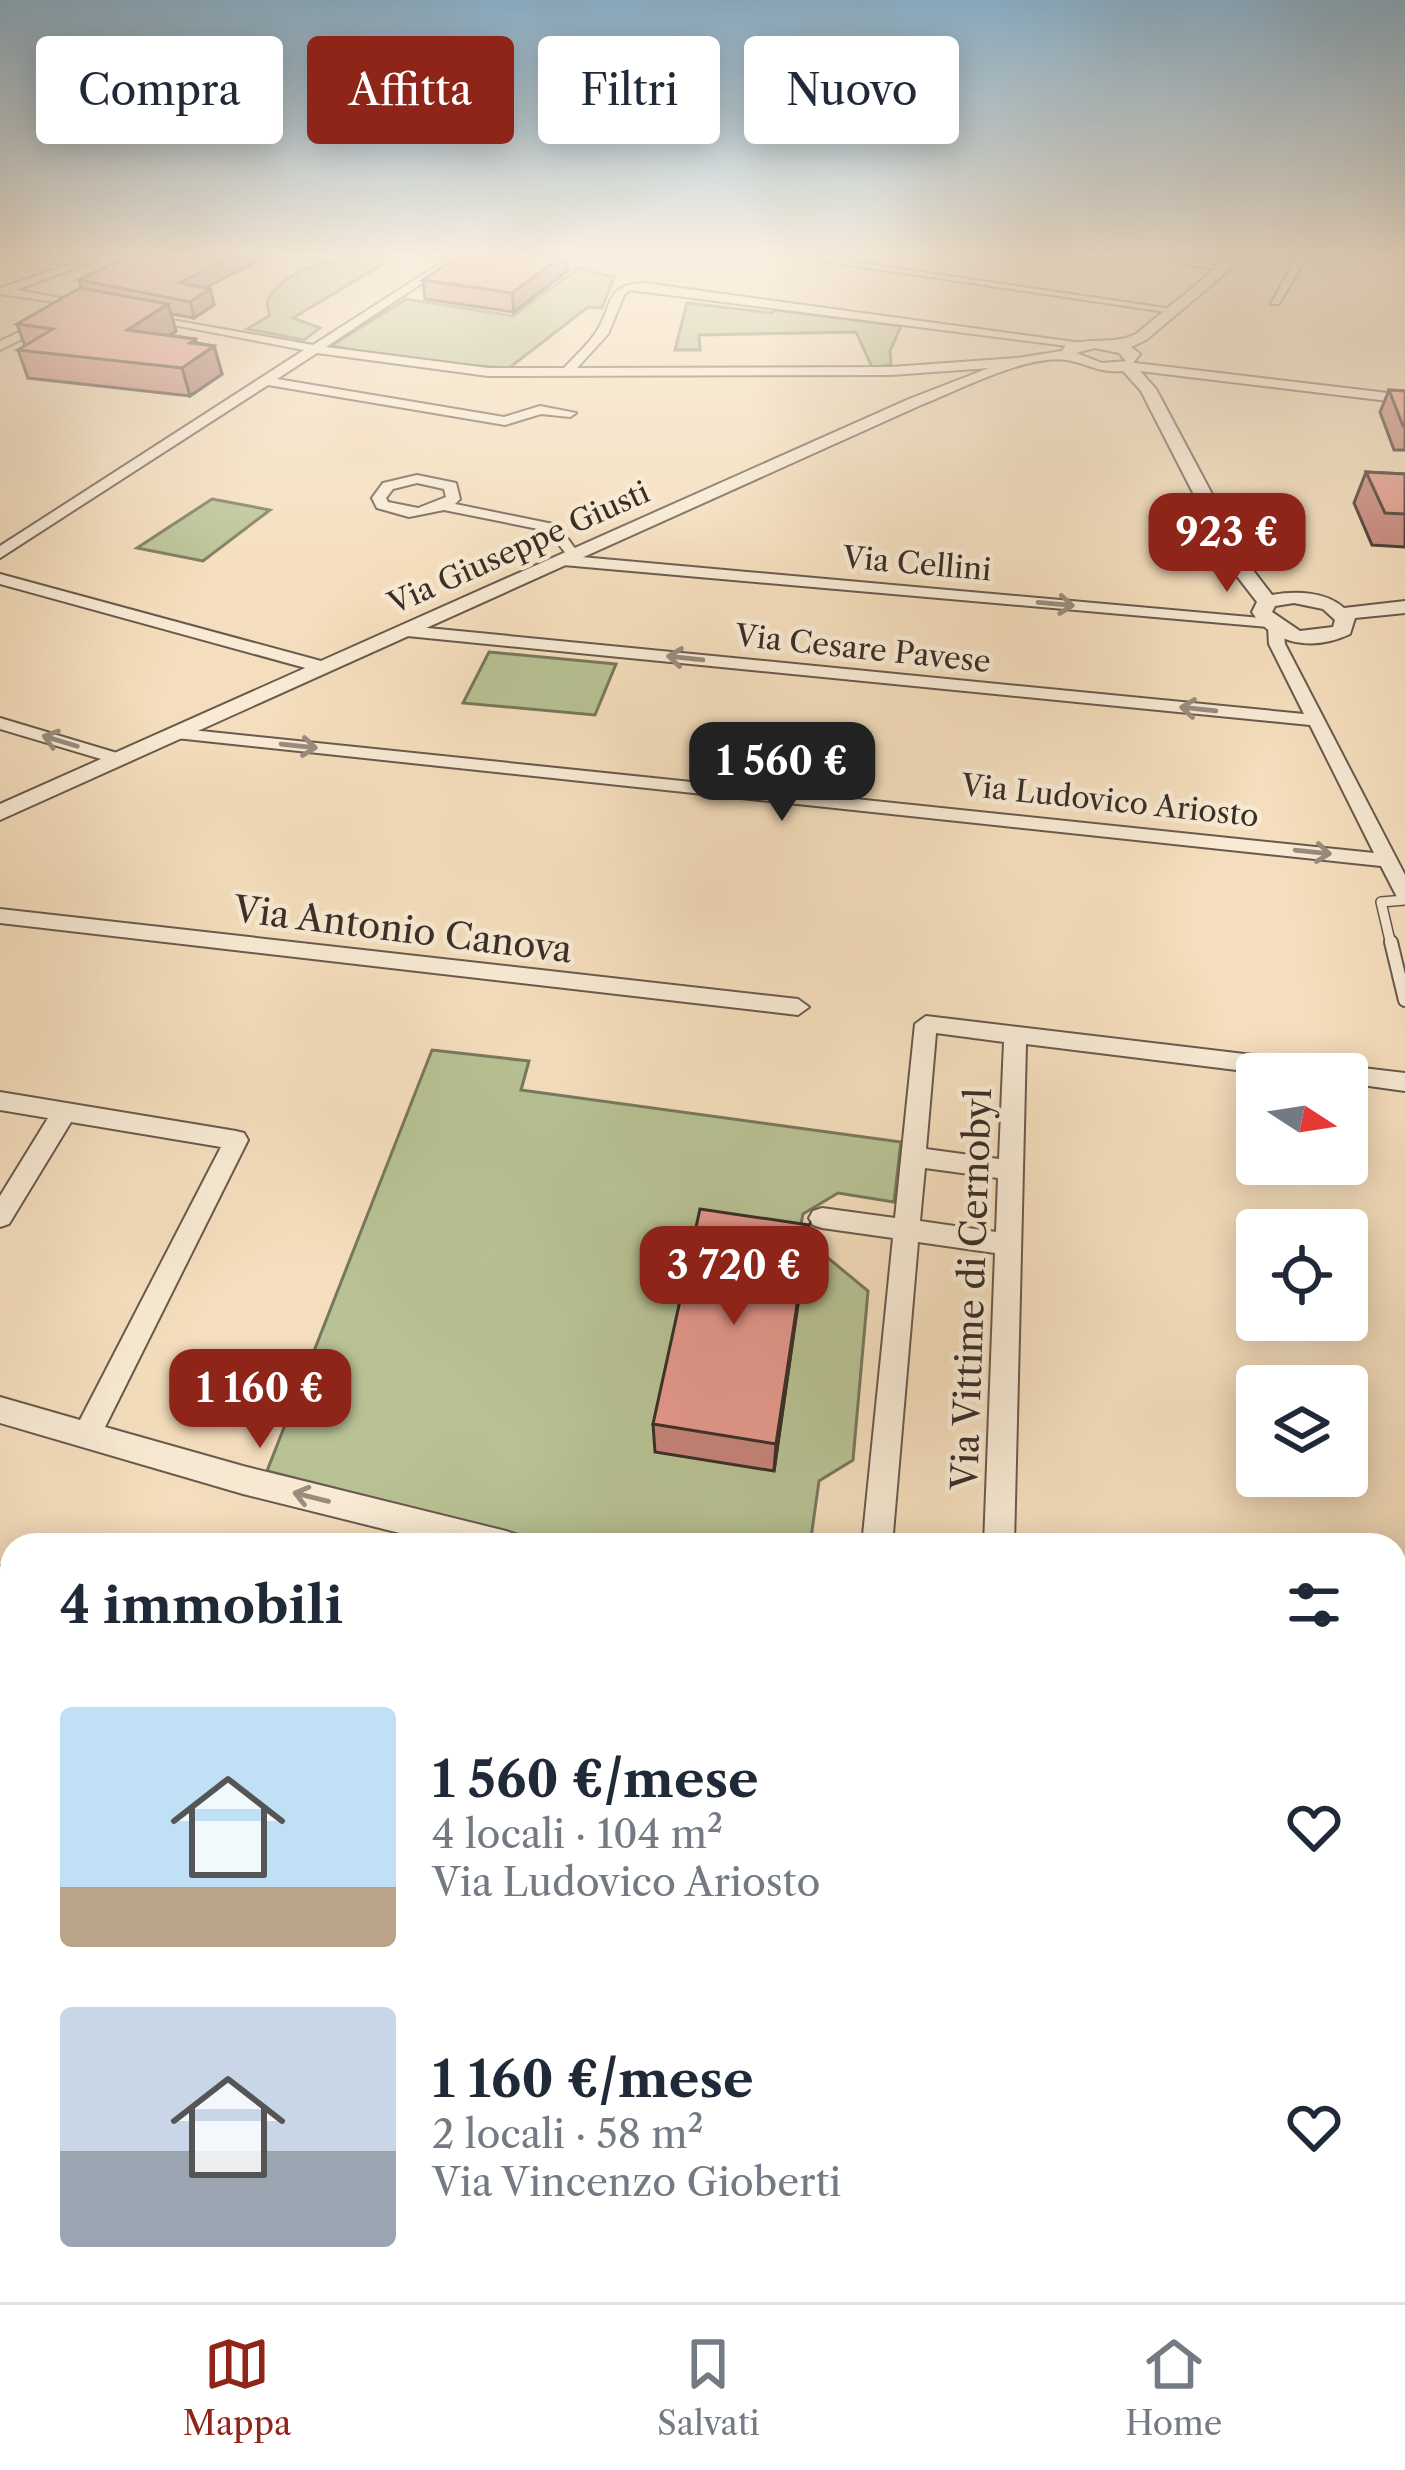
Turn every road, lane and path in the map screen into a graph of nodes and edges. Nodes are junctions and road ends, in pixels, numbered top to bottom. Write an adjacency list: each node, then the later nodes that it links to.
1 (294, 363): 10 (street)
2 (415, 363): 8 (street)
3 (575, 363): 8 (street)
4 (997, 363): 9 (street)
5 (1013, 363): 12 (street, Via Giuseppe Giusti)
6 (1094, 363): 7 (street)
7 (1126, 366): 11 (street); 16 (street)
8 (568, 371): 9 (street)
9 (891, 371): 12 (street)
10 (267, 380): 13 (street); 15 (street)
11 (1405, 399)
12 (915, 402): 17 (street, Via Giuseppe Giusti)
13 (570, 413)
14 (443, 506): 14 (street); 17 (street)
15 (0, 554)
16 (1234, 556): 19 (street); 22 (street)
17 (569, 557): 22 (street, Via Cellini, one-way to 22); 23 (street, Via Giuseppe Giusti)
18 (0, 579): 26 (street)
19 (1303, 597): 21 (street); 22 (street)
20 (1405, 607): 21 (street)
21 (1341, 614): 24 (street)
22 (1270, 618): 24 (street); 25 (street)
23 (407, 632): 26 (street, Via Giuseppe Giusti); 27 (street, Via Cesare Pavese, one-way to 23)
24 (1312, 638): 25 (street)
25 (1284, 659): 27 (street)
26 (326, 668): 29 (street, Via Giuseppe Giusti)
27 (1315, 720): 32 (street)
28 (0, 723): 30 (street, one-way to 28)
29 (182, 734): 30 (street, Via Giuseppe Giusti); 32 (street, Via Ludovico Ariosto, one-way to 32)
30 (121, 760): 31 (street, Via Giuseppe Giusti)
31 (0, 813)
32 (1386, 860): 33 (street)
33 (1405, 897): 35 (lane)
34 (0, 916): 36 (street, Via Antonio Canova)
35 (1405, 1000)
36 (798, 1006)
37 (1015, 1035): 38 (street, Via Vittime di Cernobyl); 43 (street, Via Vittime di Cernobyl); 44 (street, Via Vittime di Cernobyl)
38 (1236, 1062)
39 (1368, 1078): 40 (street)
40 (1405, 1082)
41 (0, 1101): 42 (street)
42 (63, 1114): 45 (street); 50 (street)
43 (913, 1157): 44 (street); 47 (street, Via Vittime di Cernobyl)
44 (1011, 1170): 48 (street, Via Vittime di Cernobyl)
45 (0, 1217)
46 (822, 1218): 47 (street)
47 (907, 1230): 48 (street); 52 (street, Via Vittime di Cernobyl)
48 (1008, 1244): 53 (street, Via Vittime di Cernobyl)
49 (0, 1410): 50 (street)
50 (88, 1433): 51 (street, one-way to 50)
51 (457, 1533)
52 (878, 1533)
53 (999, 1533)

